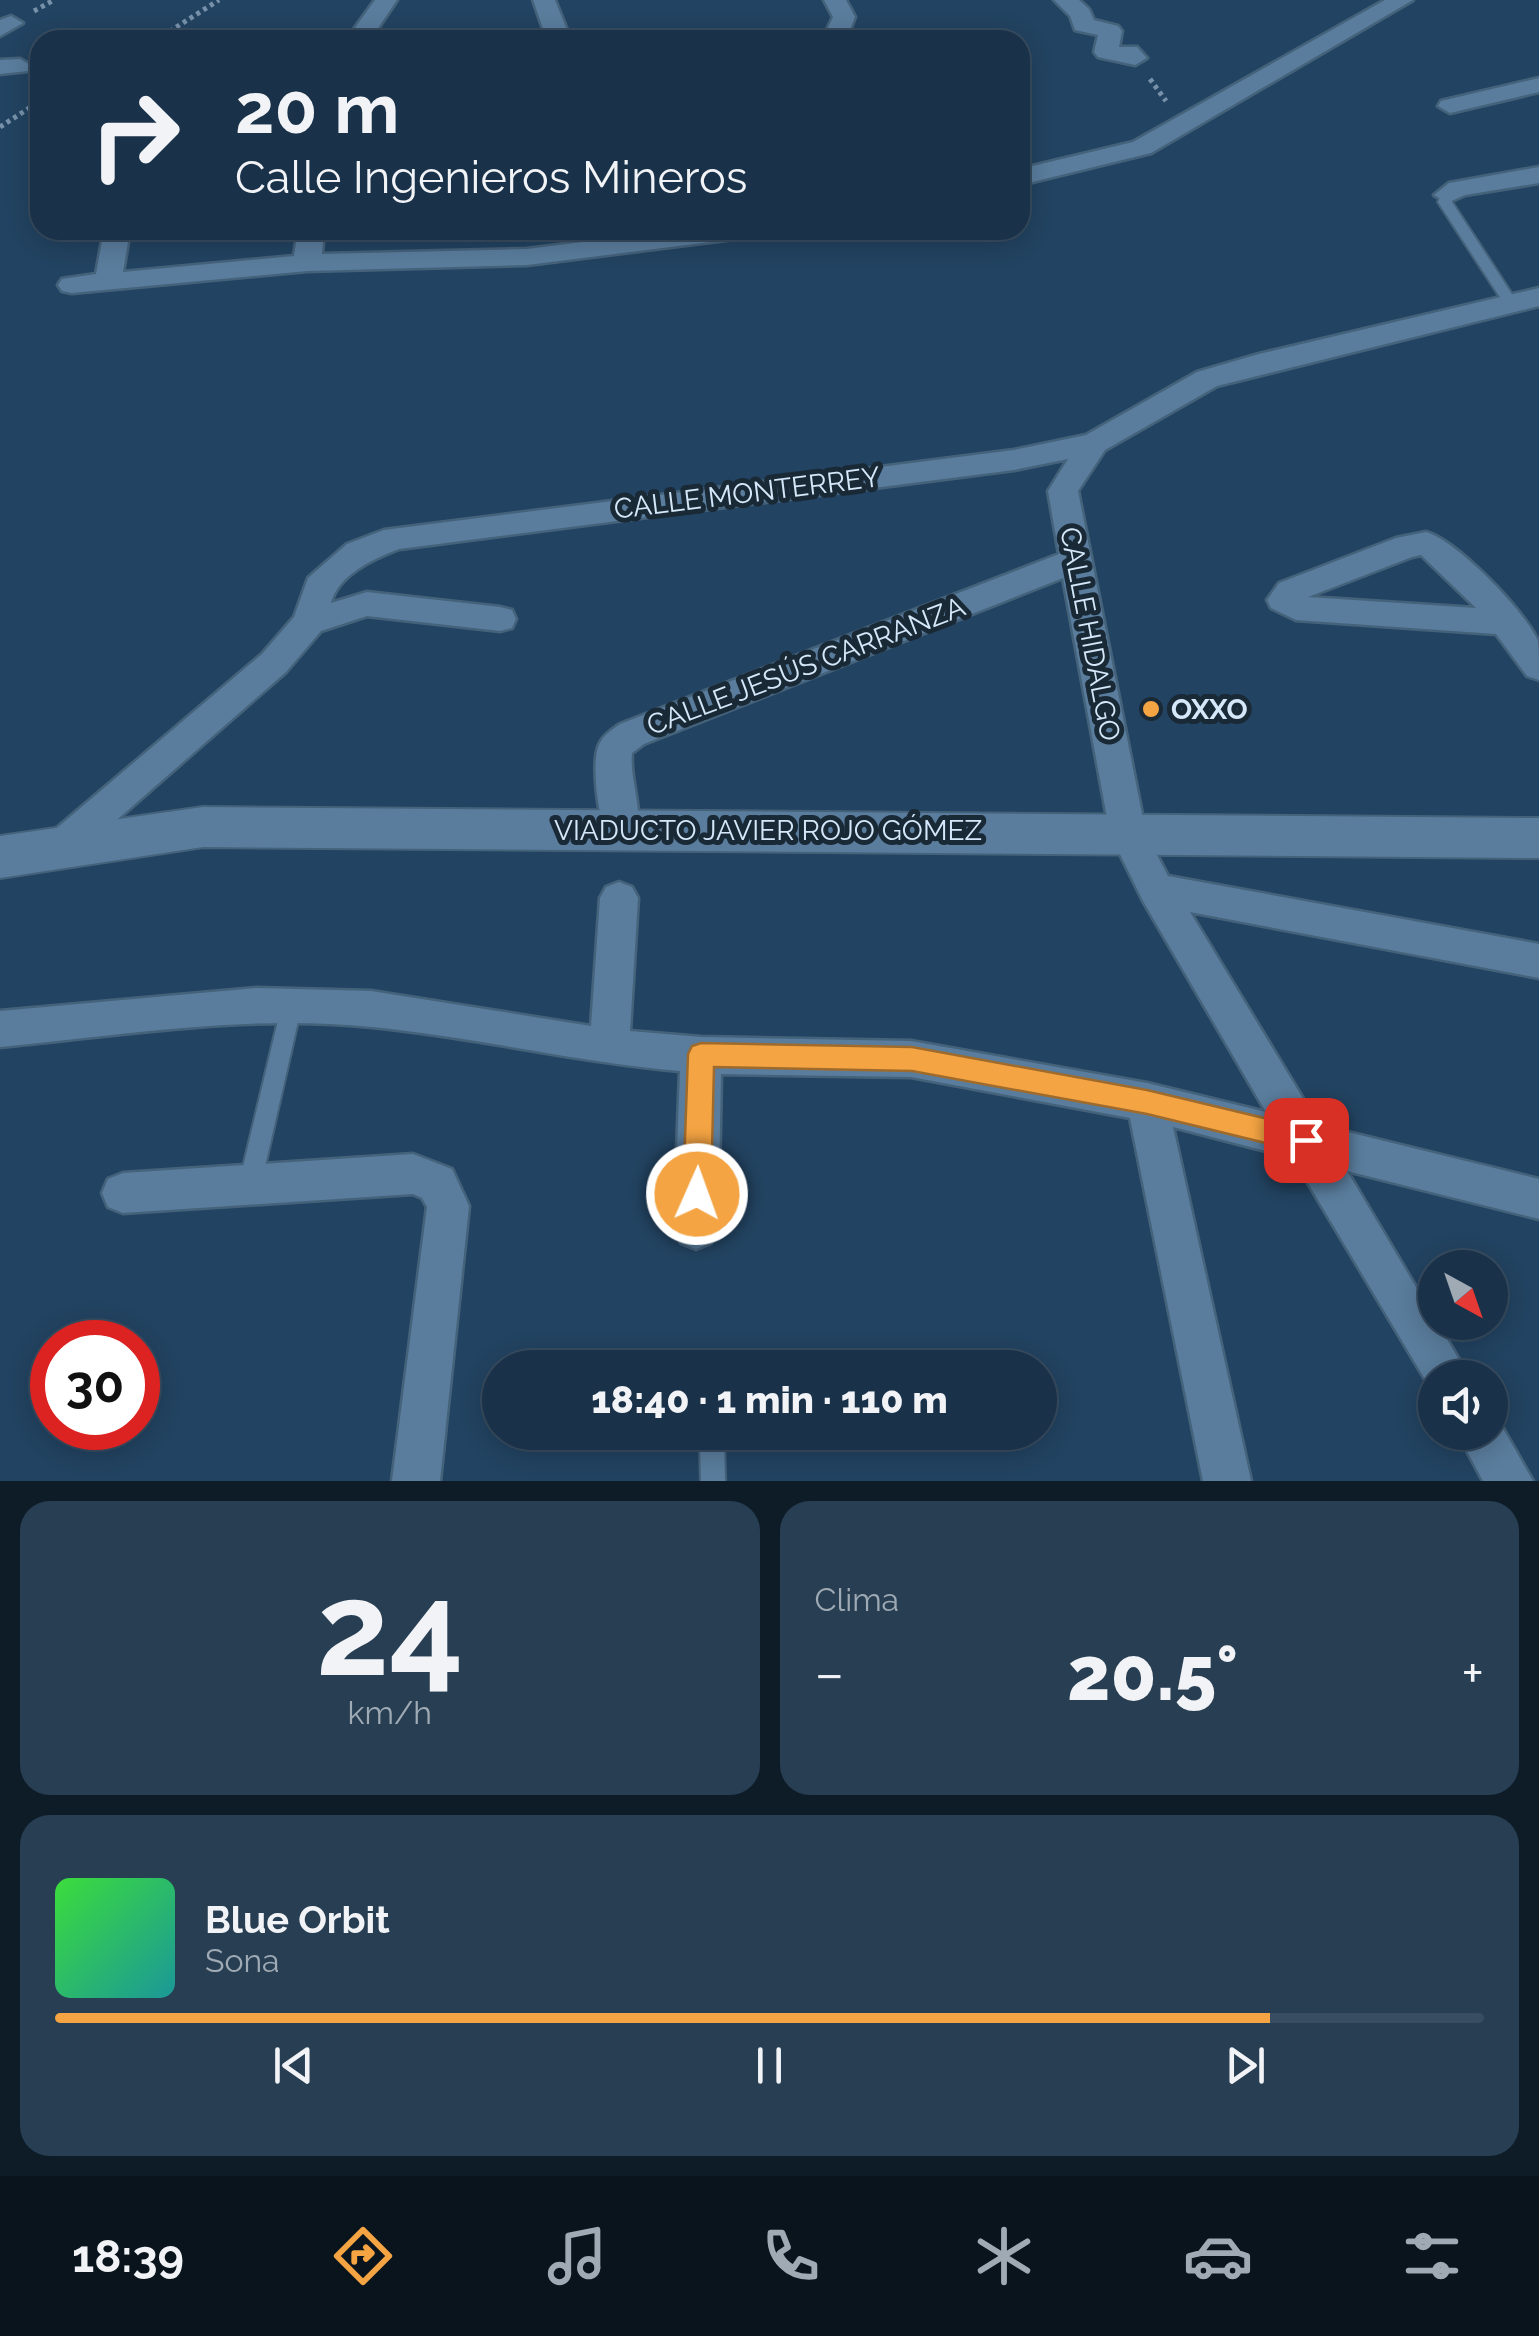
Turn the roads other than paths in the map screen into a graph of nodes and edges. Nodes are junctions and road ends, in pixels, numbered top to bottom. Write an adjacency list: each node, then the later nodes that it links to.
1 (386, 0): 6 (street)
2 (544, 0): 7 (street)
3 (836, 0): 8 (street)
4 (1065, 0): 9 (street)
5 (1402, 0): 12 (street)
6 (365, 30)
7 (554, 30)
8 (839, 30)
9 (1135, 58)
10 (1539, 85): 11 (street)
11 (1450, 106)
12 (1030, 174)
13 (1539, 176): 14 (street)
14 (1447, 194): 22 (lane)
15 (115, 240): 19 (street)
16 (310, 240): 18 (street)
17 (662, 240): 18 (street)
18 (307, 263): 19 (street)
19 (108, 282): 20 (street)
20 (72, 285)
21 (1539, 297): 22 (street, CALLE MONTERREY)
22 (1510, 302): 23 (street, CALLE MONTERREY)
23 (1094, 443): 24 (street, CALLE HIDALGO); 26 (street, CALLE MONTERREY)
24 (1076, 560): 29 (street, CALLE JESÚS CARRANZA); 30 (street, CALLE HIDALGO)
25 (500, 618): 26 (street)
26 (309, 622): 32 (street, CALLE MONTERREY)
27 (1506, 622): 27 (street); 28 (street)
28 (1539, 667)
29 (622, 829): 30 (main road, VIADUCTO JAVIER ROJO GÓMEZ); 32 (main road, VIADUCTO JAVIER ROJO GÓMEZ)
30 (1128, 834): 31 (main road, VIADUCTO JAVIER ROJO GÓMEZ); 34 (street, CALLE HIDALGO)
31 (1535, 844)
32 (58, 848): 33 (main road, VIADUCTO JAVIER ROJO GÓMEZ)
33 (0, 857)
34 (1156, 890): 36 (street); 42 (street, CALLE HIDALGO)
35 (619, 898): 39 (street)
36 (1539, 961)
37 (291, 1008): 38 (street); 39 (street); 43 (lane)
38 (0, 1029)
39 (608, 1047): 40 (street)
40 (701, 1054): 41 (street); 46 (street)
41 (1147, 1102): 42 (street); 52 (street)
42 (1306, 1140): 45 (street); 47 (street, CALLE HIDALGO)
43 (250, 1185): 44 (street); 50 (street)
44 (123, 1193)
45 (1539, 1200)
46 (696, 1228)
47 (1436, 1360)
48 (712, 1450): 51 (lane)
49 (1490, 1450): 53 (street)
50 (416, 1481)
51 (713, 1481)
52 (1227, 1481)
53 (1508, 1481)

